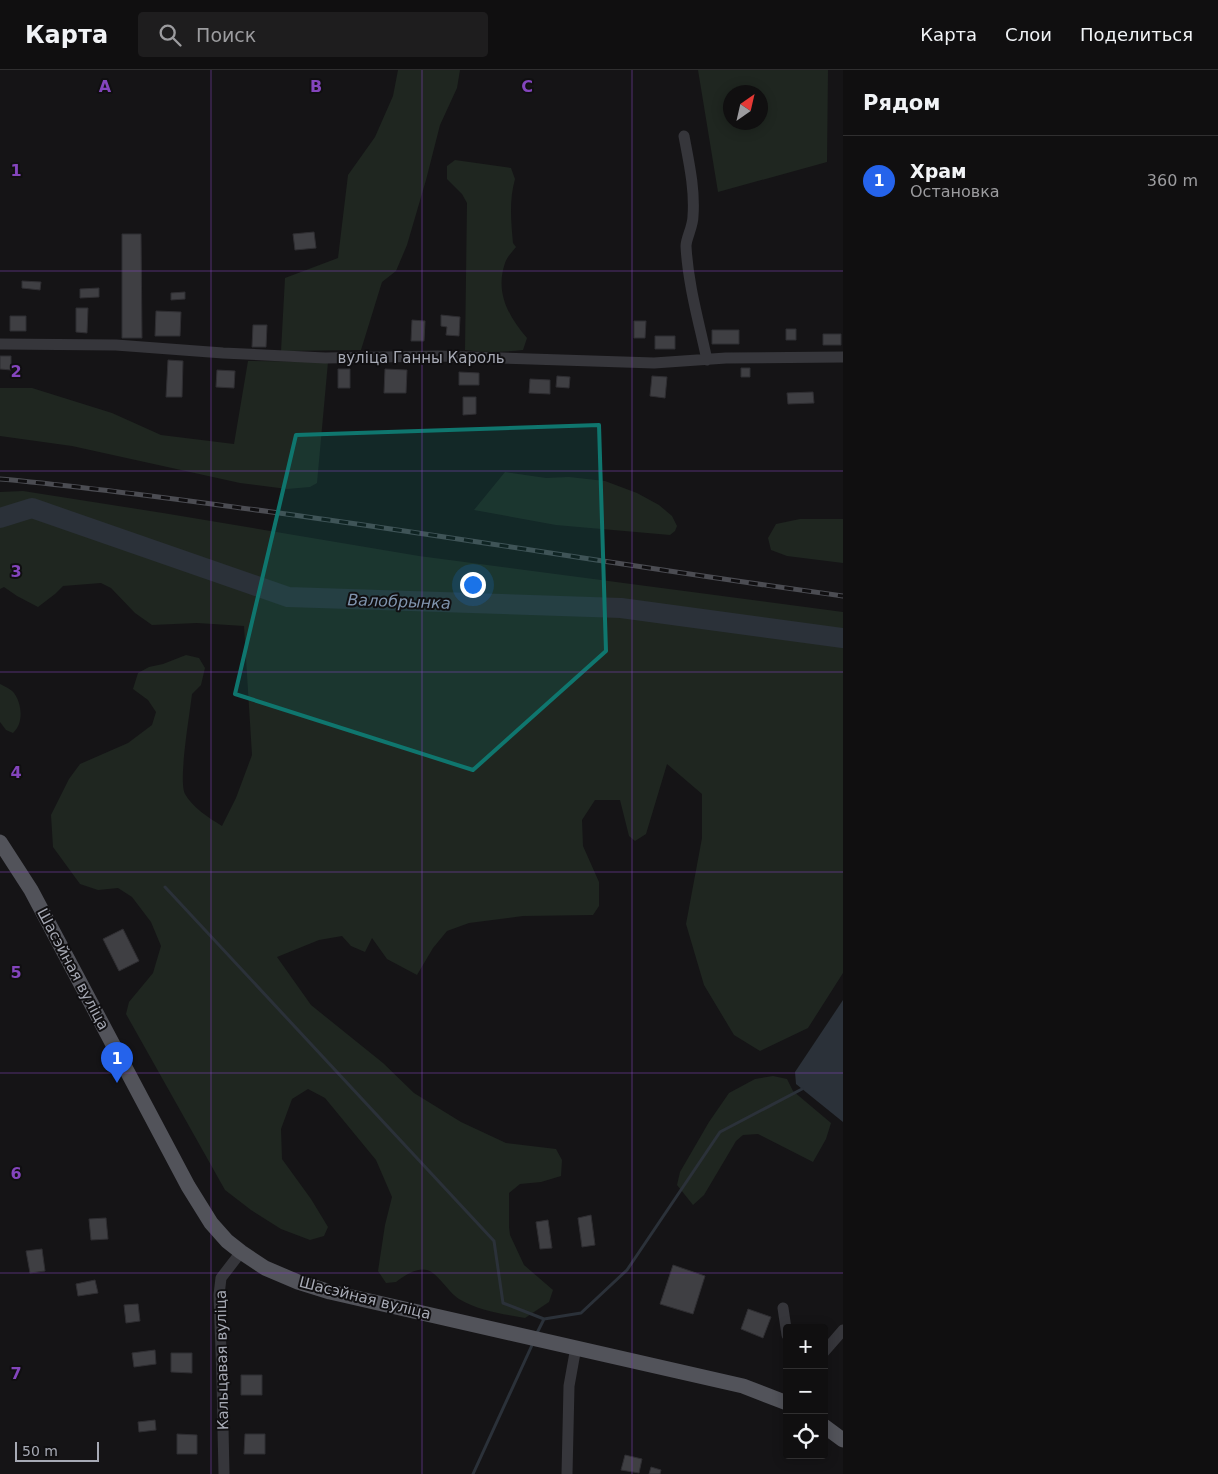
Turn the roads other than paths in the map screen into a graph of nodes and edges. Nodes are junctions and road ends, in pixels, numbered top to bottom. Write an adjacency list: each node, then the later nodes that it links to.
1 (684, 136): 4 (street)
2 (0, 344): 4 (street, вуліца Ганны Кароль)
3 (843, 357): 4 (street, вуліца Ганны Кароль)
4 (707, 360)
5 (0, 842): 6 (main road, Шасэйная вуліца)
6 (241, 1252): 10 (main road, Шасэйная вуліца); 15 (street, Кальцавая вуліца)
7 (782, 1308): 8 (street)
8 (785, 1324)
9 (843, 1330): 11 (street)
10 (573, 1347): 12 (main road, Шасэйная вуліца); 16 (street)
11 (828, 1347)
12 (783, 1400)
13 (828, 1429): 14 (main road)
14 (843, 1440)
15 (224, 1474)
16 (567, 1474)

